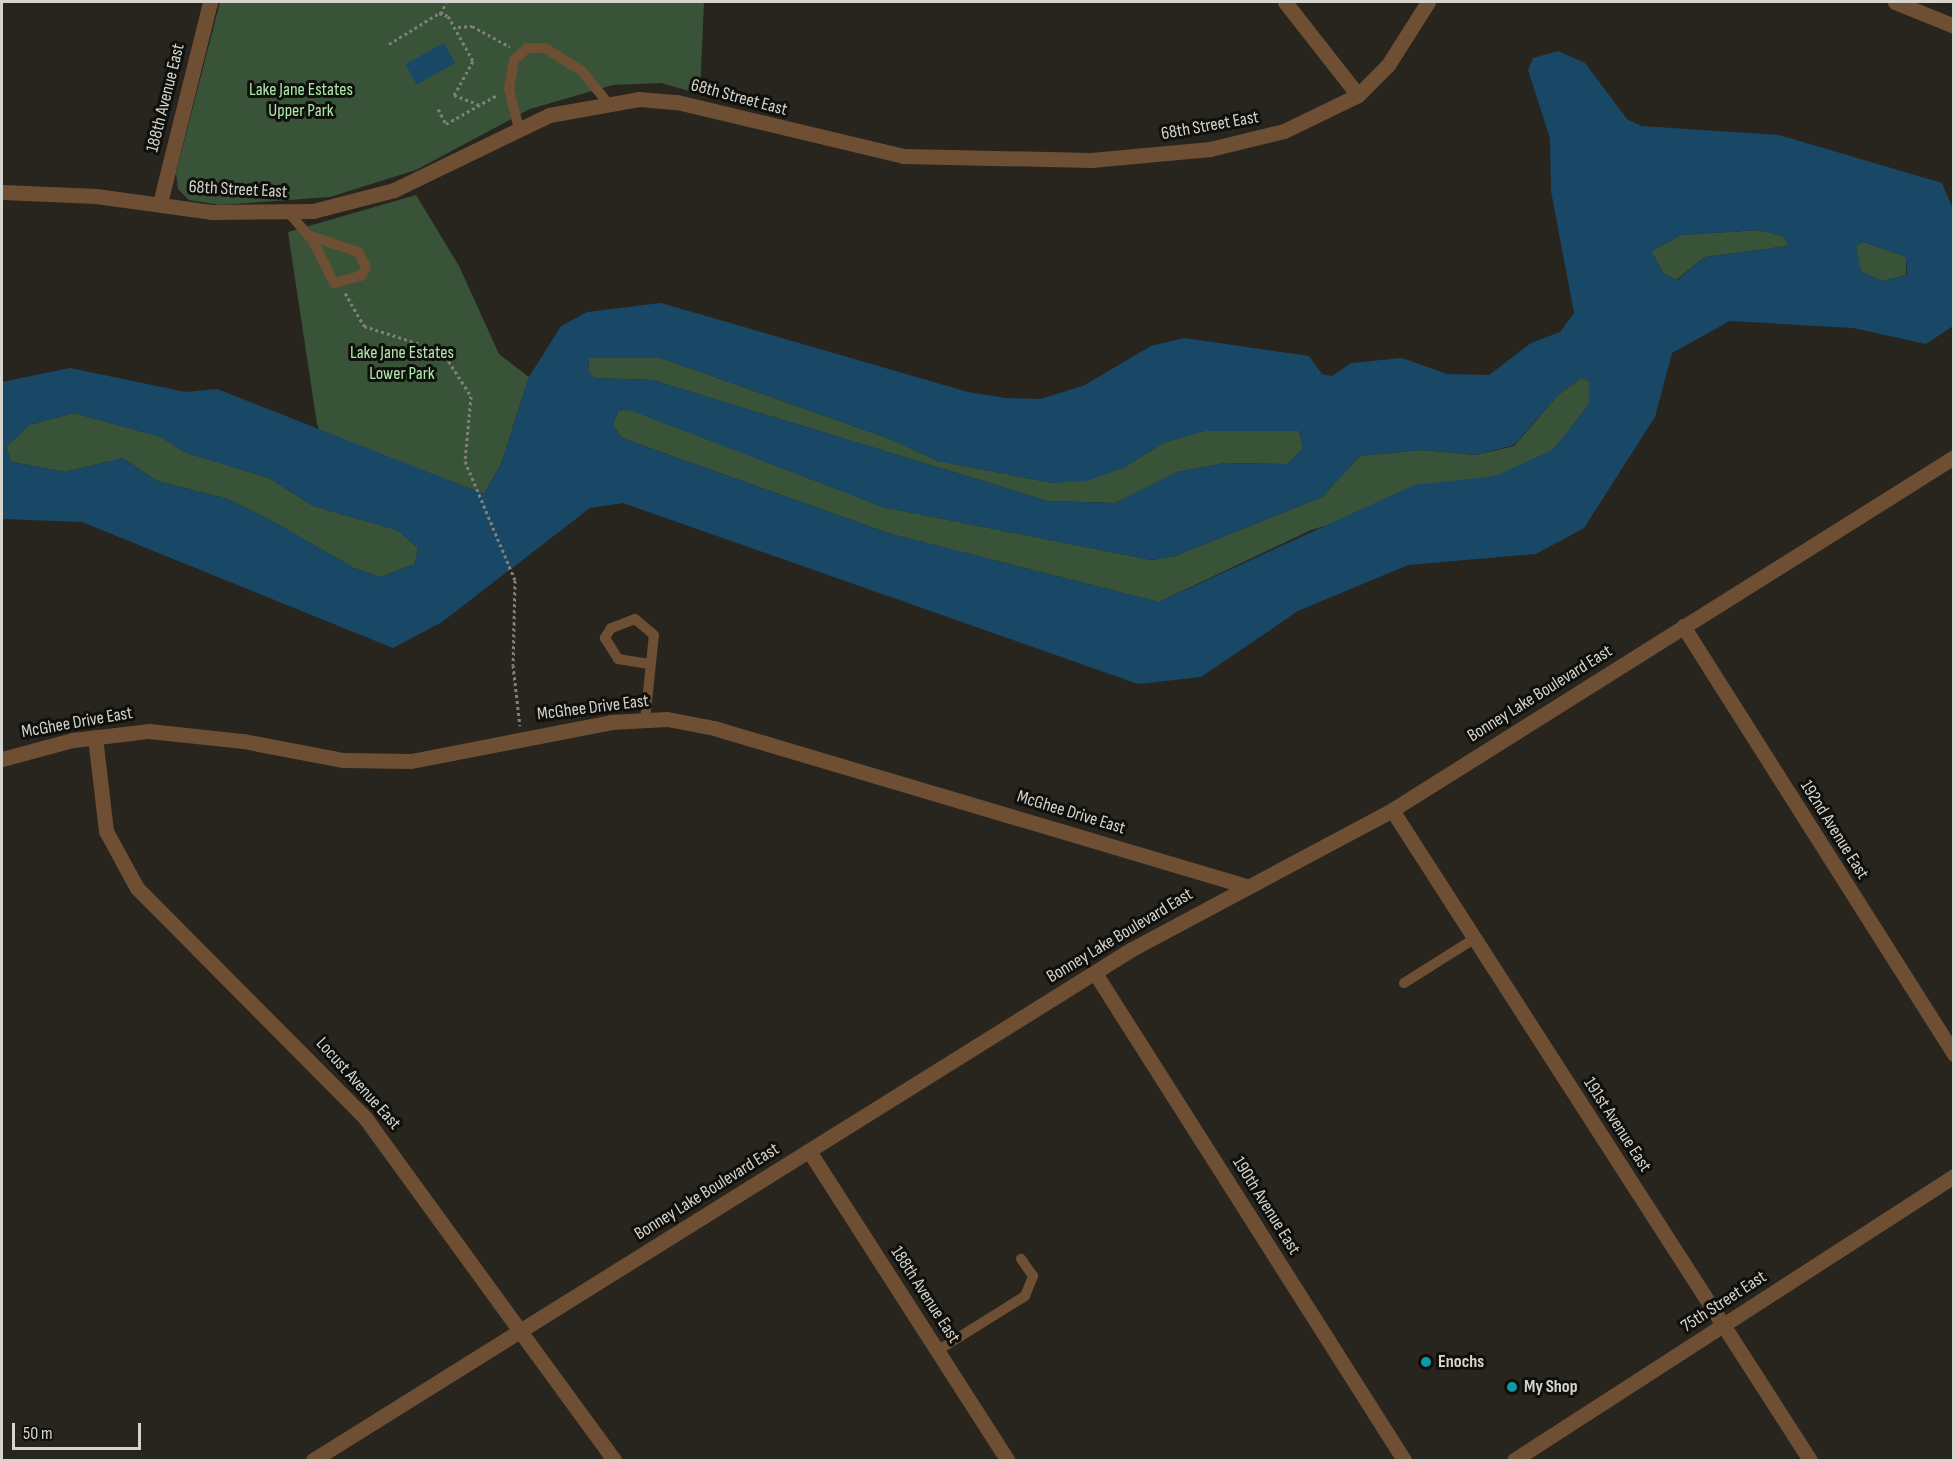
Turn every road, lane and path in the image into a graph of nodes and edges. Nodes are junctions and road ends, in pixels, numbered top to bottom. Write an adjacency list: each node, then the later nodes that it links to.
1 (210, 2): 18 (street, 188th Avenue East)
2 (446, 2): 6 (path)
3 (1285, 2): 12 (street)
4 (1428, 2): 12 (street, 68th Street East)
5 (1895, 2): 7 (street)
6 (441, 14): 8 (path); 9 (path)
7 (1953, 26)
8 (458, 27): 10 (path); 14 (path)
9 (389, 44)
10 (520, 52): 11 (lane); 13 (lane)
11 (508, 89): 14 (path); 16 (lane)
12 (1358, 95): 13 (street, 68th Street East)
13 (606, 101): 16 (street, 68th Street East)
14 (480, 105): 15 (path)
15 (438, 109)
16 (519, 129): 19 (street, 68th Street East)
17 (2, 192): 18 (street, 68th Street East)
18 (160, 203): 19 (street, 68th Street East)
19 (289, 213): 20 (lane)
20 (308, 235): 21 (lane); 21 (lane)
21 (341, 284): 27 (path)
22 (1953, 457): 23 (street, Bonney Lake Boulevard East)
23 (1683, 626): 29 (street, Bonney Lake Boulevard East); 34 (street, 192nd Avenue East)
24 (648, 664): 24 (lane); 25 (lane)
25 (645, 720): 27 (street, McGhee Drive East); 30 (street, McGhee Drive East)
26 (95, 737): 27 (street, McGhee Drive East); 28 (street, McGhee Drive East); 39 (street, Locust Avenue East)
27 (521, 738)
28 (2, 759)
29 (1392, 810): 30 (street, Bonney Lake Boulevard East); 31 (street, 191st Avenue East)
30 (1246, 886): 32 (street, Bonney Lake Boulevard East)
31 (1474, 939): 33 (lane); 38 (street, 191st Avenue East)
32 (1095, 973): 35 (street, Bonney Lake Boulevard East); 44 (street, 190th Avenue East)
33 (1404, 984)
34 (1953, 1054)
35 (809, 1151): 39 (street, Bonney Lake Boulevard East); 40 (street, 188th Avenue East)
36 (1953, 1176): 38 (street, 75th Street East)
37 (1021, 1259): 40 (lane)
38 (1723, 1326): 45 (street, 75th Street East); 46 (street, 191st Avenue East)
39 (520, 1331): 41 (street, Bonney Lake Boulevard East); 42 (street, Locust Avenue East)
40 (937, 1351): 43 (street, 188th Avenue East)
41 (313, 1461)
42 (614, 1461)
43 (1007, 1461)
44 (1404, 1461)
45 (1514, 1461)
46 (1810, 1461)

